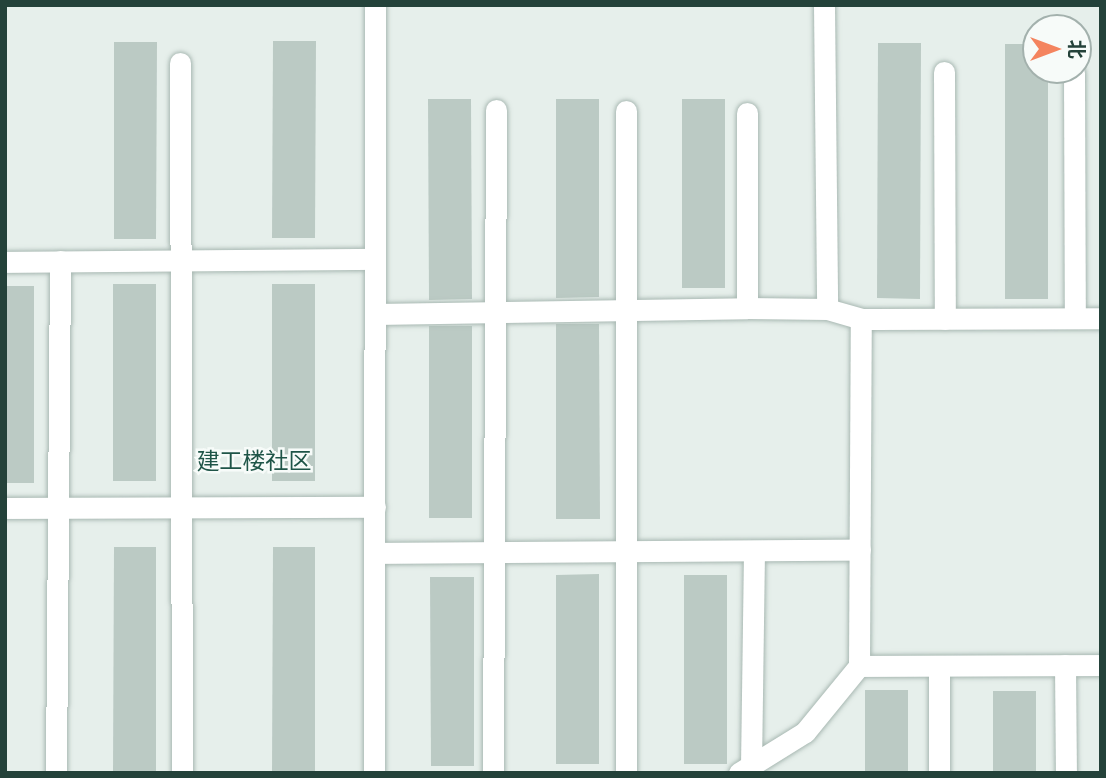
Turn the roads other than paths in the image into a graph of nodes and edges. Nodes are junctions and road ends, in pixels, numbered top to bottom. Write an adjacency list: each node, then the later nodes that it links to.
1 (375, 5): 9 (street)
2 (824, 5): 14 (street)
3 (180, 64): 10 (street)
4 (944, 72): 21 (street)
5 (1074, 84): 18 (street)
6 (496, 110): 16 (street)
7 (625, 111): 15 (street)
8 (747, 113): 13 (street)
9 (375, 259): 10 (street); 17 (street)
10 (181, 260): 11 (street); 25 (street)
11 (60, 261): 12 (street); 24 (street)
12 (5, 262)
13 (747, 308): 14 (street); 15 (street)
14 (827, 309): 20 (street)
15 (625, 310): 16 (street); 27 (street)
16 (494, 313): 17 (street); 29 (street)
17 (375, 314): 22 (street)
18 (1075, 318): 19 (street); 21 (street)
19 (1101, 318)
20 (861, 319): 21 (street); 26 (street)
21 (945, 319)
22 (375, 507): 25 (street); 30 (street)
23 (5, 508): 24 (street)
24 (58, 508): 25 (street); 36 (street)
25 (181, 508): 37 (street)
26 (860, 550): 28 (street); 33 (street)
27 (625, 551): 28 (street); 29 (street); 40 (street)
28 (754, 551): 35 (street)
29 (494, 552): 30 (street); 39 (street)
30 (375, 553): 38 (street)
31 (1065, 665): 32 (street); 34 (street); 42 (street)
32 (1101, 665)
33 (859, 666): 34 (street); 35 (street)
34 (939, 666): 41 (street)
35 (745, 769)
36 (56, 773)
37 (182, 773)
38 (374, 773)
39 (493, 773)
40 (625, 773)
41 (939, 773)
42 (1066, 773)

